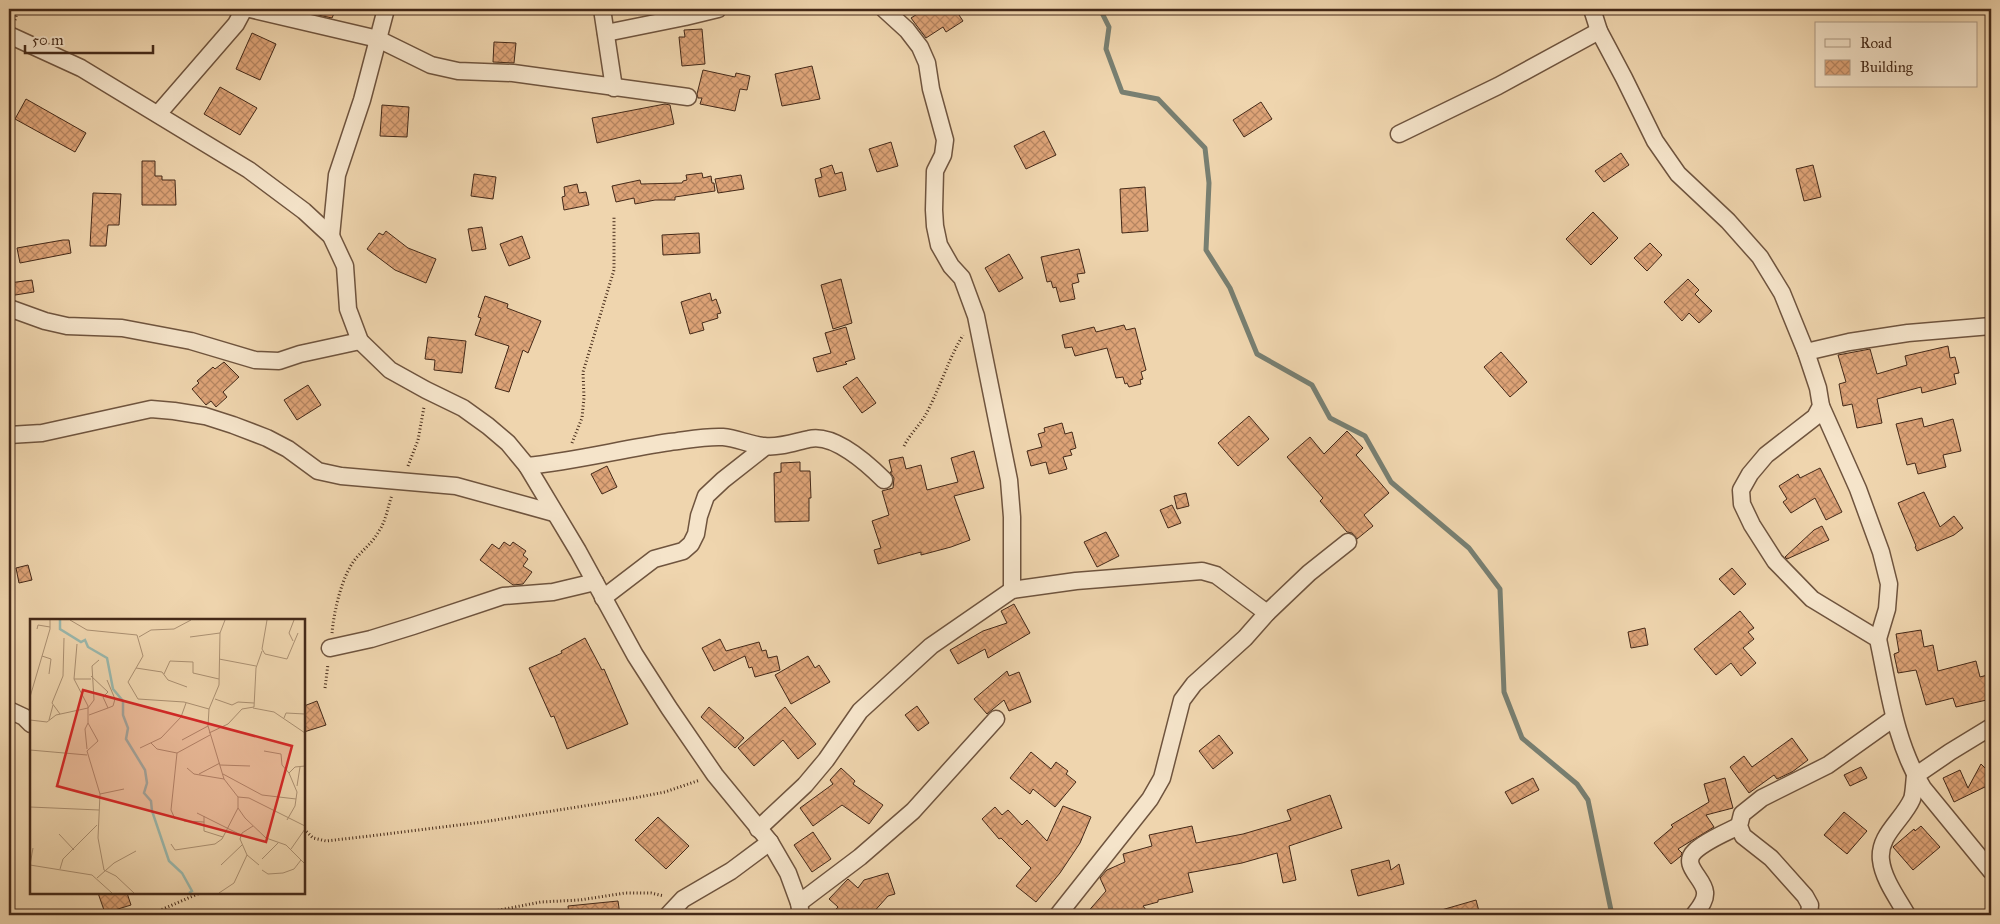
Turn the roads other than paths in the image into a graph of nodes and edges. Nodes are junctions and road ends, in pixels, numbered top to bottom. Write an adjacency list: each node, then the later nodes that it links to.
1 (244, 9): 14 (street)
2 (250, 9): 11 (street)
3 (386, 9): 11 (street)
4 (602, 9): 9 (street)
5 (718, 9): 9 (street)
6 (884, 9): 29 (street)
7 (1592, 9): 8 (street)
8 (1599, 31): 15 (street); 20 (street)
9 (606, 33): 12 (street)
10 (9, 35): 14 (street)
11 (378, 39): 12 (street); 16 (street)
12 (614, 88): 13 (street)
13 (688, 97)
14 (158, 114): 16 (street)
15 (1399, 134)
16 (331, 236): 19 (street)
17 (9, 308): 19 (street)
18 (1991, 326): 20 (street)
19 (360, 341): 24 (street)
20 (1806, 352): 21 (street)
21 (1821, 406): 32 (street); 32 (street)
22 (9, 435): 26 (street)
23 (765, 447): 24 (street); 25 (street); 30 (street)
24 (527, 466): 26 (street)
25 (884, 480)
26 (554, 513): 28 (street)
27 (1348, 542): 31 (street)
28 (595, 582): 30 (street); 33 (street)
29 (1012, 590): 31 (street); 41 (street)
30 (603, 598): 41 (street)
31 (1267, 612): 46 (street)
32 (1878, 639): 35 (street)
33 (330, 648)
34 (9, 710): 37 (street)
35 (1894, 718): 39 (street); 40 (street)
36 (996, 720): 44 (street)
37 (30, 723)
38 (1991, 728): 39 (street)
39 (1915, 776): 43 (street); 49 (street)
40 (1739, 826): 47 (street); 48 (street)
41 (758, 829): 42 (street)
42 (770, 842): 44 (street); 45 (street)
43 (1991, 871)
44 (800, 909)
45 (668, 915)
46 (1058, 915)
47 (1694, 915)
48 (1809, 915)
49 (1907, 915)

